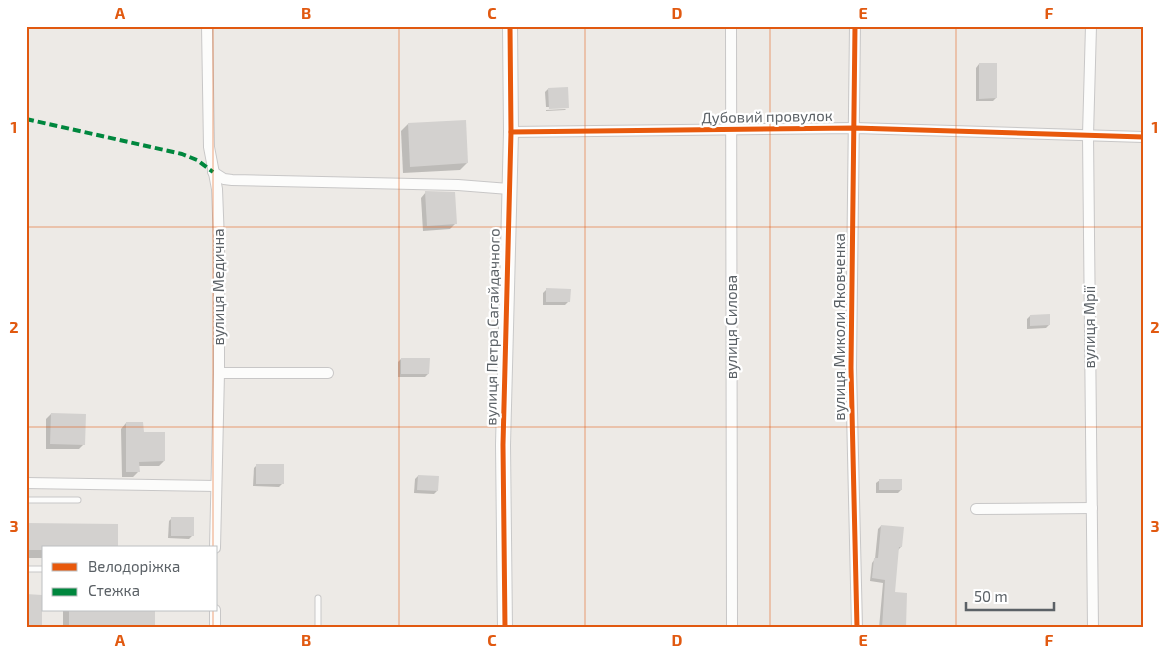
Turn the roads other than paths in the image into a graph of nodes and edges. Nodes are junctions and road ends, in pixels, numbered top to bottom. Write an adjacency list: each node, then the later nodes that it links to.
1 (207, 26): 11 (street, вулиця Медична)
2 (510, 26): 8 (street, вулиця Петра Сагайдачного)
3 (731, 26): 7 (street, вулиця Силова)
4 (855, 26): 6 (street, вулиця Миколи Яковченка)
5 (1091, 26): 9 (street, вулиця Мрії)
6 (855, 128): 7 (street, Дубовий провулок); 9 (street, Дубовий провулок); 30 (street, вулиця Миколи Яковченка)
7 (732, 130): 8 (street, Дубовий провулок); 29 (street, вулиця Силова)
8 (511, 132): 12 (street, вулиця Петра Сагайдачного)
9 (1088, 135): 10 (street, Дубовий провулок); 19 (street, вулиця Мрії)
10 (1143, 137)
11 (213, 172): 12 (street); 13 (street, вулиця Медична)
12 (509, 189): 28 (street, вулиця Петра Сагайдачного)
13 (219, 373): 14 (street); 16 (street, вулиця Медична)
14 (328, 373)
15 (26, 483): 16 (street)
16 (216, 486): 21 (street, вулиця Медична)
17 (26, 500): 18 (lane)
18 (78, 500)
19 (1092, 508): 20 (street); 31 (street, вулиця Мрії)
20 (976, 509)
21 (216, 546)
22 (42, 569): 23 (lane)
23 (26, 570)
24 (318, 598): 27 (lane)
25 (215, 612): 26 (street)
26 (215, 628)
27 (318, 628)
28 (504, 628)
29 (732, 628)
30 (857, 628)
31 (1093, 628)

